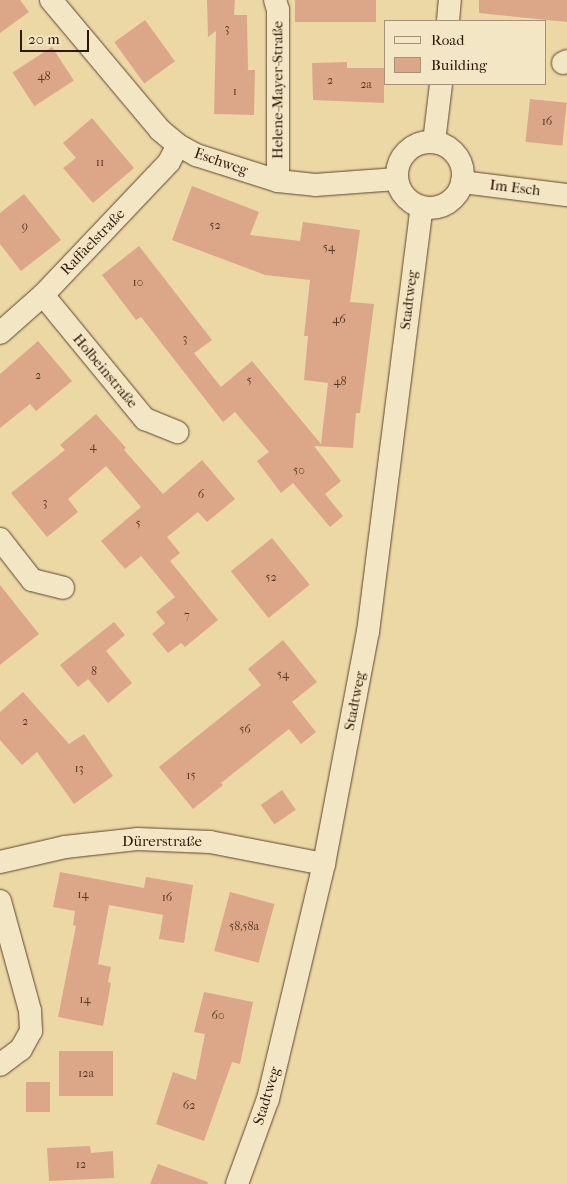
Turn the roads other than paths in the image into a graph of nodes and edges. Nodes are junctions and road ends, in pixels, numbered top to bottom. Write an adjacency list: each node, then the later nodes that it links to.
1 (51, 0): 7 (street, Eschweg)
2 (275, 0): 9 (street, Helene-Mayer-Straße)
3 (450, 0): 4 (street)
4 (448, 20)
5 (441, 85): 6 (street)
6 (434, 142): 8 (street); 10 (street)
7 (178, 145): 9 (street, Eschweg); 13 (street, Raffaelstraße)
8 (397, 179): 9 (street, Eschweg); 12 (street)
9 (278, 181)
10 (462, 182): 11 (street, Im Esch); 12 (street)
11 (567, 195)
12 (422, 207): 19 (street, Stadtweg)
13 (43, 295): 14 (street, Raffaelstraße); 15 (street, Holbeinstraße)
14 (0, 333)
15 (178, 432)
16 (0, 539): 17 (street)
17 (63, 588)
18 (0, 862): 19 (street, Dürerstraße)
19 (324, 864): 22 (street, Stadtweg)
20 (0, 901): 21 (street)
21 (0, 1065)
22 (236, 1184)

